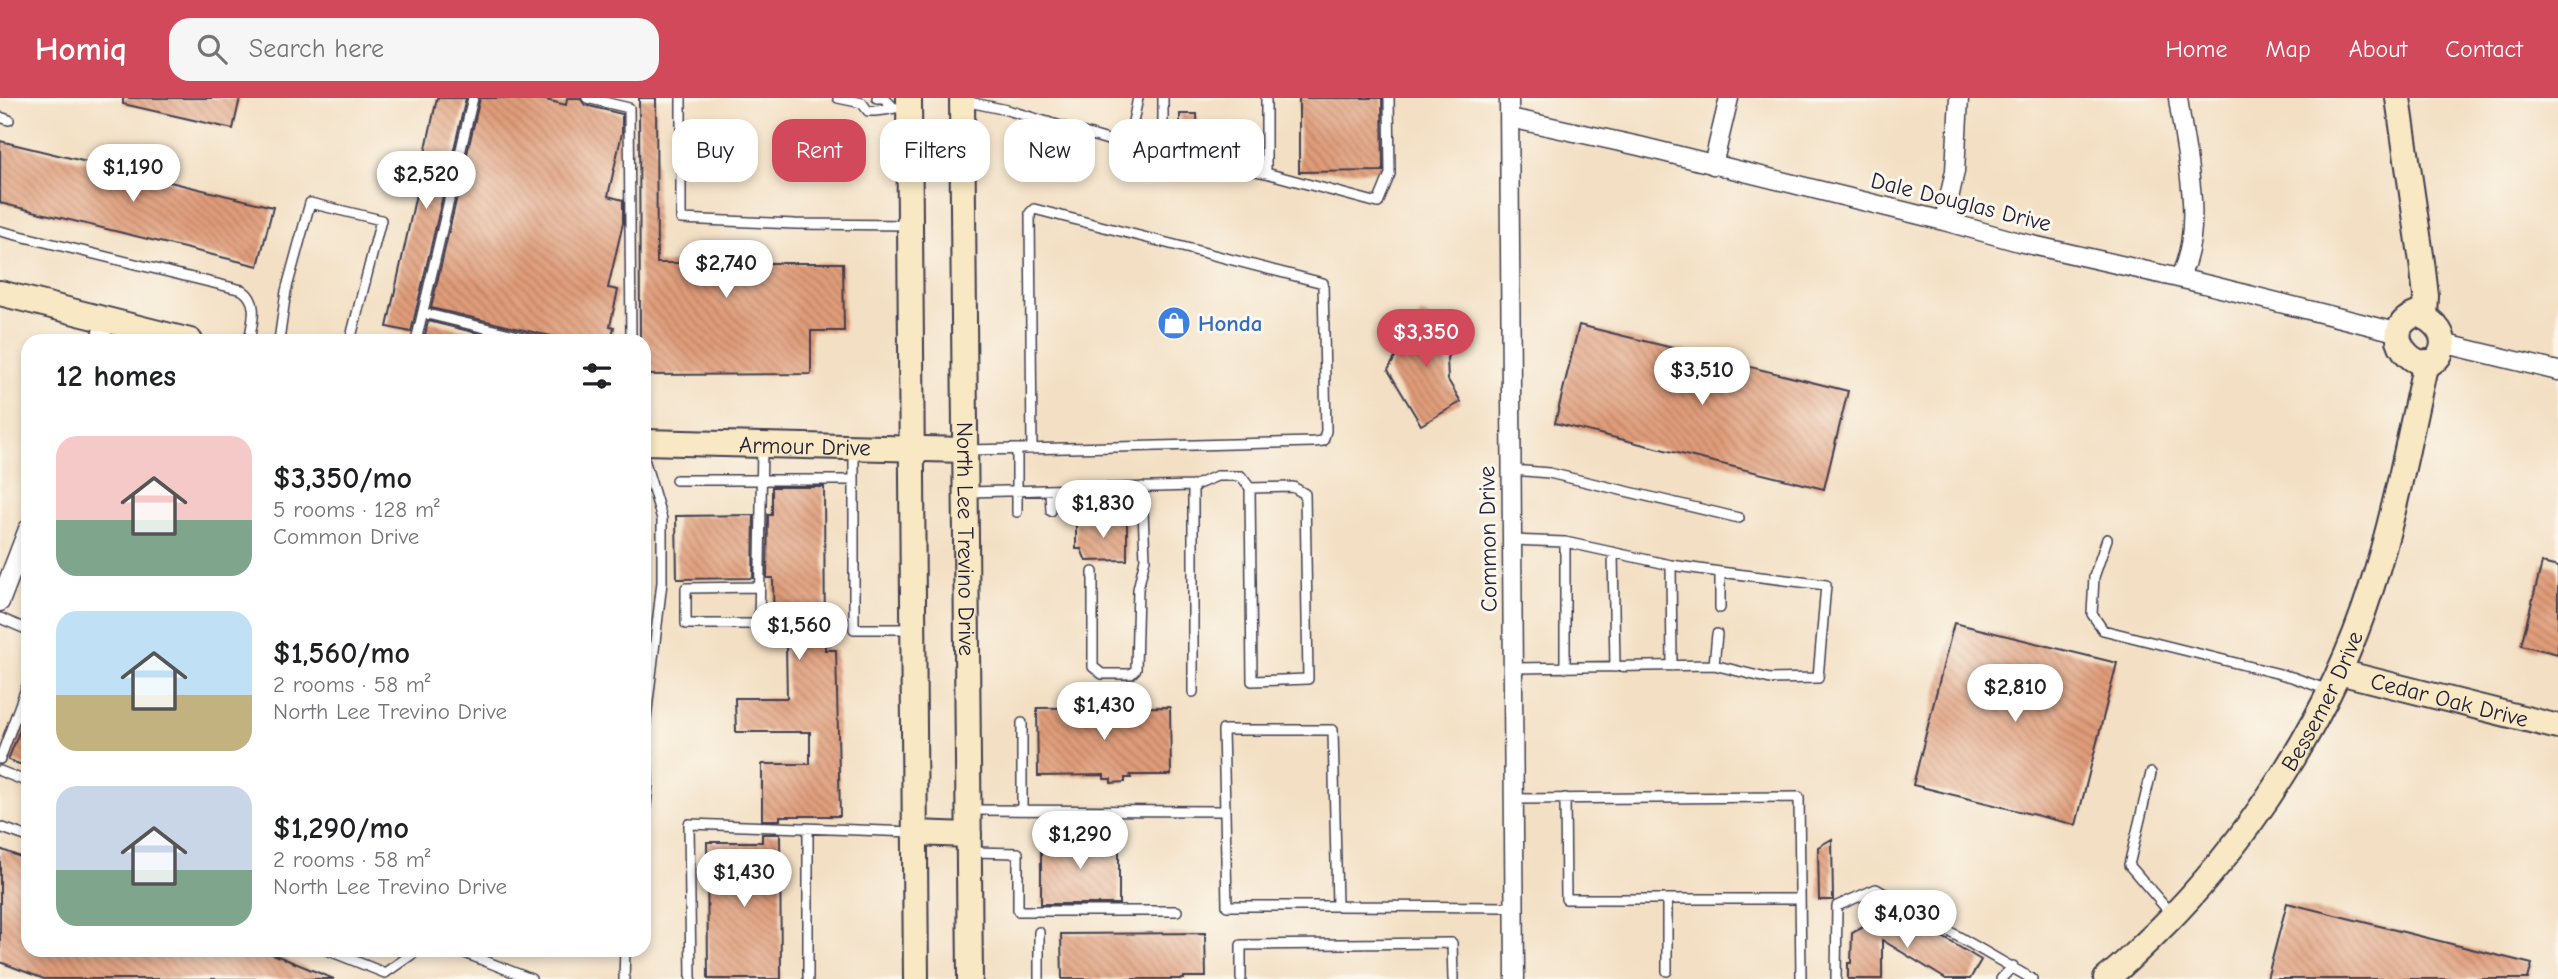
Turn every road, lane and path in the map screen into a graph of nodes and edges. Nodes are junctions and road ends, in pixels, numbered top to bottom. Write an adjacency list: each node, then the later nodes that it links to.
1 (473, 98): 31 (lane)
2 (587, 98): 41 (lane)
3 (681, 98): 27 (lane)
4 (838, 98): 17 (lane)
5 (877, 98): 18 (lane)
6 (1011, 98): 19 (lane)
7 (1138, 98): 21 (lane)
8 (1163, 98): 22 (lane)
9 (1266, 98): 25 (lane)
10 (1389, 98): 25 (lane)
11 (1509, 98): 20 (street, Common Drive)
12 (1729, 98): 24 (street)
13 (1959, 98): 26 (street)
14 (2178, 98): 29 (street)
15 (2398, 98): 32 (street)
16 (962, 99): 19 (lane); 51 (street, North Lee Trevino Drive)
17 (866, 101): 18 (lane)
18 (903, 104): 27 (street)
19 (1011, 111): 23 (lane)
20 (1510, 118): 24 (street, Dale Douglas Drive); 52 (street, Common Drive)
21 (1134, 119)
22 (1163, 119)
23 (1109, 139)
24 (1713, 165): 26 (street, Dale Douglas Drive)
25 (1266, 173)
26 (1944, 221): 29 (street, Dale Douglas Drive)
27 (909, 225): 48 (street)
28 (0, 232): 36 (lane)
29 (2179, 278): 34 (street, Dale Douglas Drive)
30 (0, 293): 33 (street)
31 (423, 313): 39 (lane); 40 (lane)
32 (2425, 317): 34 (street); 42 (street)
33 (103, 331): 35 (street)
34 (2400, 333): 43 (street)
35 (129, 334)
36 (250, 334)
37 (280, 334): 38 (lane)
38 (352, 334)
39 (418, 334)
40 (510, 334)
41 (631, 334)
42 (2442, 343): 43 (street); 44 (street)
43 (2426, 362): 87 (street, Bessemer Drive)
44 (2558, 371)
45 (651, 442): 46 (street, Armour Drive)
46 (762, 447): 47 (street, Armour Drive); 54 (lane)
47 (854, 447): 48 (street, Armour Drive); 55 (lane)
48 (911, 449): 51 (street, Armour Drive); 79 (street)
49 (1017, 449): 50 (lane); 51 (lane); 60 (lane)
50 (1032, 449): 50 (lane)
51 (965, 450): 62 (street, North Lee Trevino Drive)
52 (1511, 470): 65 (lane); 67 (street, Common Drive)
53 (676, 480): 54 (lane)
54 (762, 480): 55 (lane); 74 (lane)
55 (854, 480): 79 (lane)
56 (1193, 486): 57 (lane); 58 (lane); 88 (lane)
57 (1142, 487): 59 (lane); 72 (lane)
58 (1250, 488): 58 (lane)
59 (1050, 490): 60 (lane); 63 (lane)
60 (1017, 491): 62 (lane); 64 (lane)
61 (651, 492): 86 (lane)
62 (966, 492): 98 (street, North Lee Trevino Drive)
63 (1051, 511)
64 (1017, 512)
65 (1739, 517)
66 (2107, 539): 87 (lane)
67 (1512, 540): 68 (lane); 85 (street, Common Drive)
68 (1565, 542): 70 (lane); 83 (lane)
69 (21, 547): 75 (street)
70 (1613, 552): 71 (lane); 84 (lane)
71 (1671, 565): 73 (lane); 82 (lane)
72 (1093, 572)
73 (1720, 572): 76 (lane); 81 (lane)
74 (760, 587): 74 (lane)
75 (0, 602)
76 (1720, 608)
77 (0, 618): 78 (lane)
78 (21, 627)
79 (913, 629): 103 (street)
80 (1717, 634): 81 (lane)
81 (1714, 665): 82 (lane)
82 (1672, 666): 84 (lane)
83 (1565, 667): 84 (lane); 85 (lane)
84 (1615, 667)
85 (1513, 668): 97 (street, Common Drive)
86 (651, 676)
87 (2334, 681): 91 (street, Cedar Oak Drive); 111 (street, Bessemer Drive)
88 (1193, 692)
89 (21, 702): 92 (lane)
90 (1022, 723): 99 (lane)
91 (2558, 727)
92 (0, 759)
93 (0, 771): 95 (lane)
94 (2151, 773): 111 (lane)
95 (21, 779)
96 (1565, 798): 97 (lane); 106 (lane); 107 (lane)
97 (1513, 799): 109 (street, Common Drive)
98 (969, 810): 99 (lane); 105 (street, North Lee Trevino Drive)
99 (1022, 810): 100 (lane)
100 (1225, 811): 108 (lane); 108 (lane)
101 (0, 827): 104 (lane)
102 (808, 828): 103 (lane); 121 (lane); 122 (lane)
103 (915, 832): 105 (street); 123 (street)
104 (21, 834)
105 (969, 843): 110 (lane); 124 (street, North Lee Trevino Drive)
106 (1667, 899): 107 (lane); 118 (lane)
107 (1800, 899): 129 (lane)
108 (1336, 906): 109 (lane)
109 (1514, 907): 128 (street, Common Drive)
110 (1177, 911)
111 (2173, 916): 133 (street, Bessemer Drive)
112 (1039, 932): 125 (lane)
113 (345, 957): 114 (lane)
114 (408, 957)
115 (475, 957): 119 (lane)
116 (625, 957): 120 (lane)
117 (2013, 966): 130 (lane); 131 (lane); 132 (lane)
118 (1667, 971)
119 (531, 979)
120 (624, 979)
121 (691, 979)
122 (808, 979)
123 (916, 979)
124 (970, 979)
125 (1039, 979)
126 (1241, 979): 127 (lane)
127 (1452, 979)
128 (1515, 979)
129 (1801, 979)
130 (1836, 979)
131 (2001, 979)
132 (2032, 979)
133 (2106, 979)

